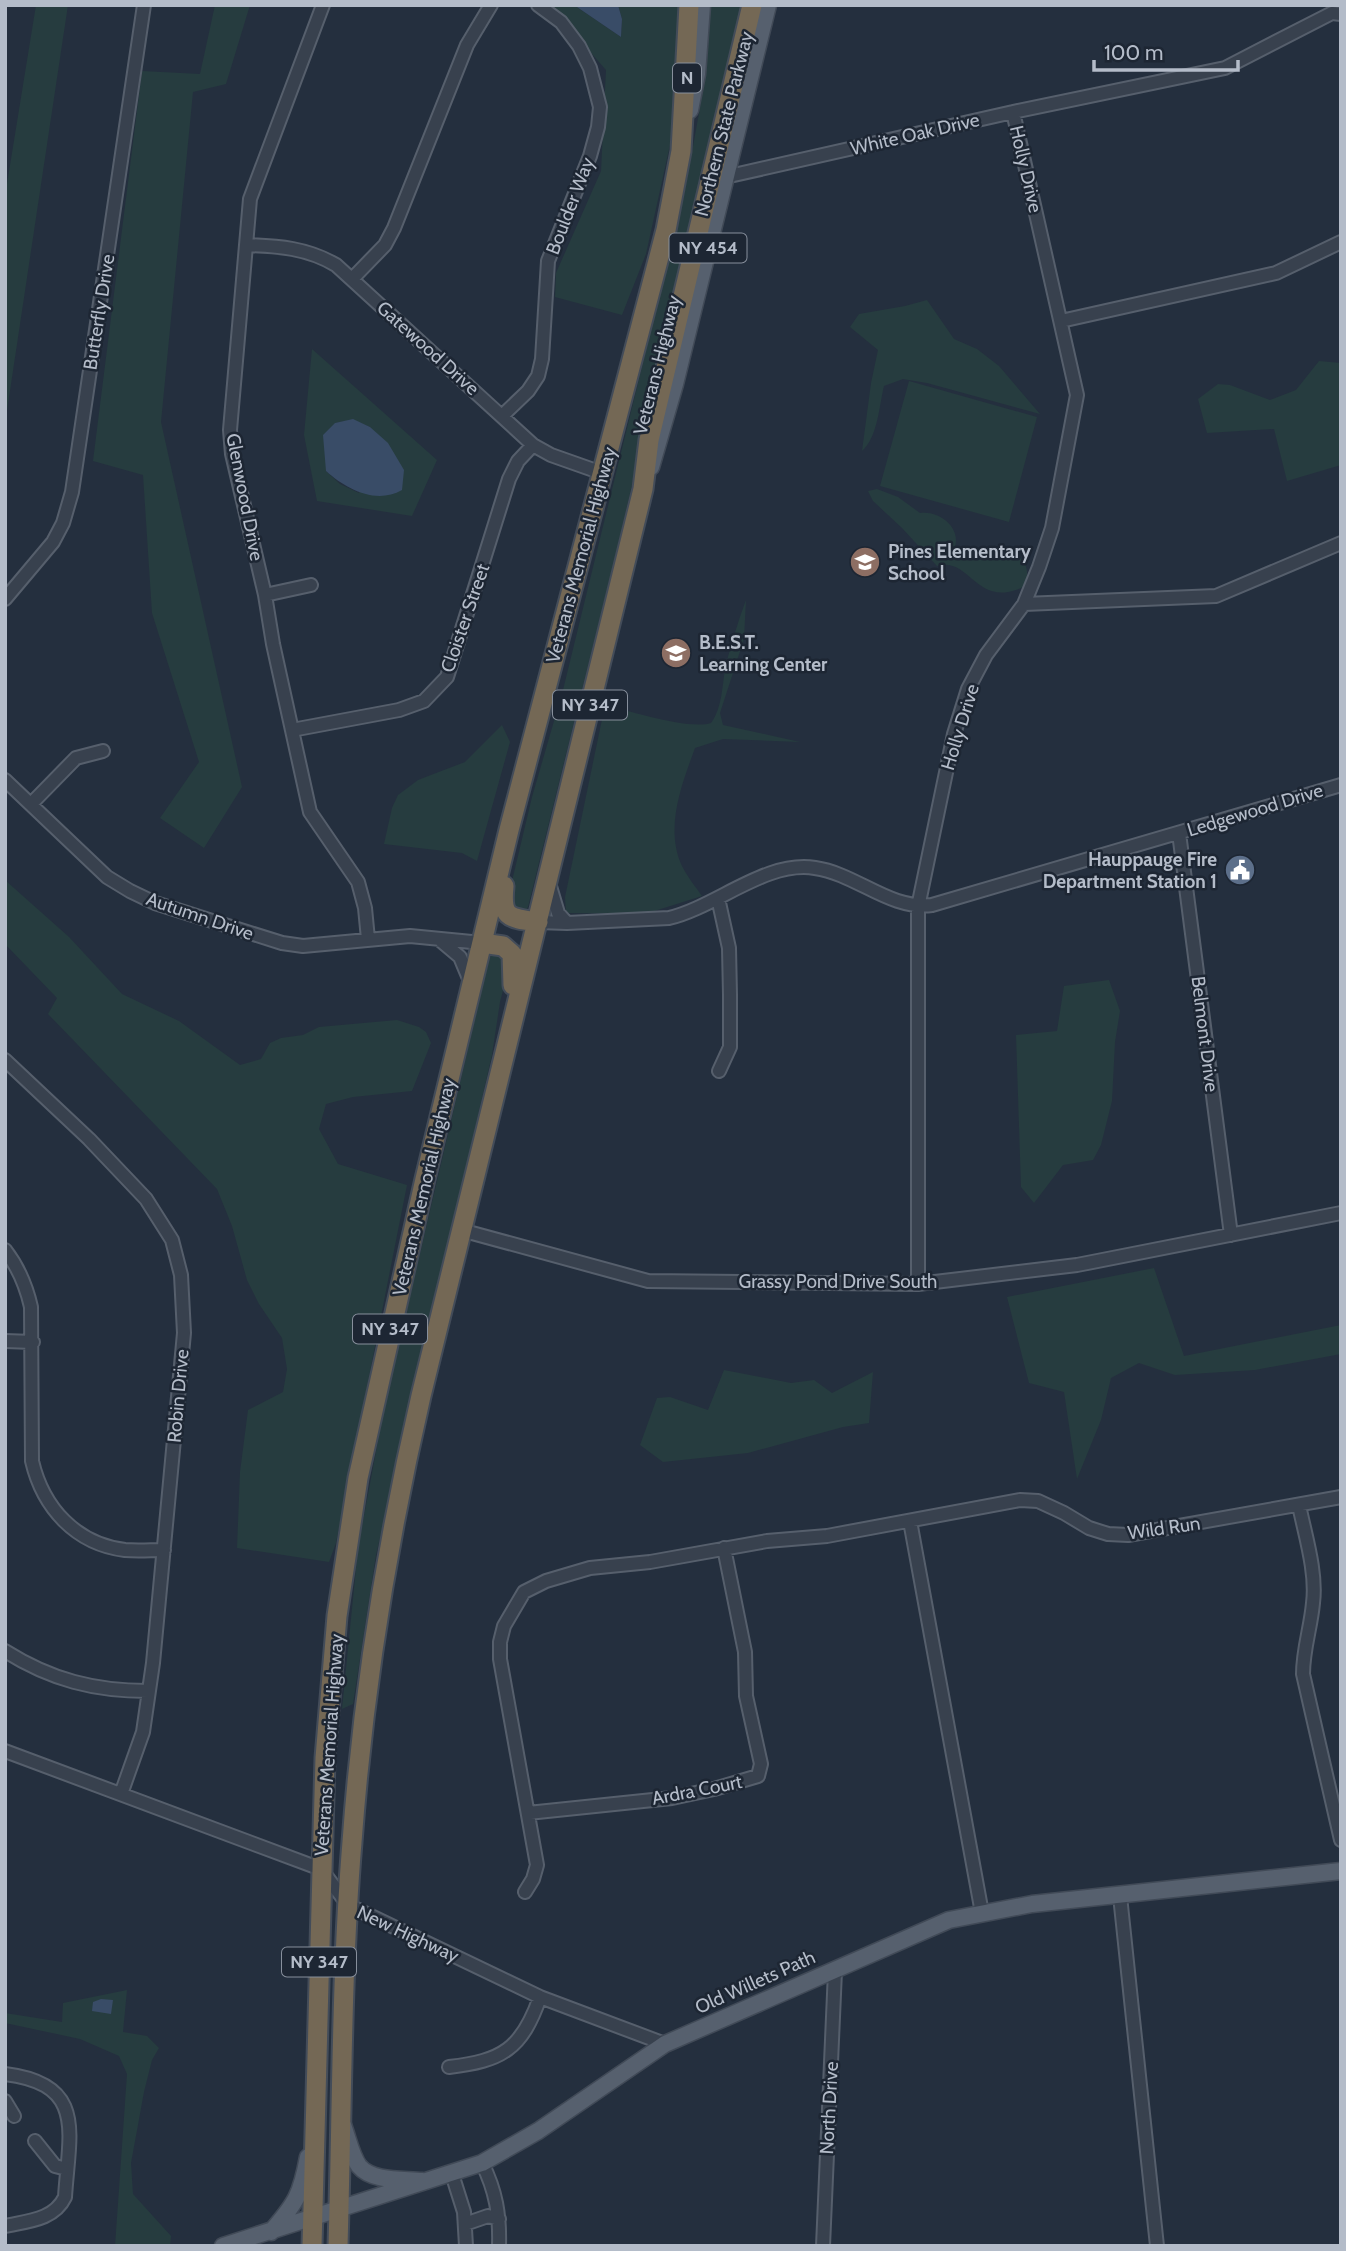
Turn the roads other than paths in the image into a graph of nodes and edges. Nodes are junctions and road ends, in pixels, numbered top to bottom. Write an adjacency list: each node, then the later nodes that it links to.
1 (144, 5): 24 (street, Butterfly Drive)
2 (323, 5): 14 (street, Glenwood Drive)
3 (491, 5): 15 (street)
4 (538, 5): 17 (street, Boulder Way)
5 (689, 5): 11 (highway, Northern State Parkway / N)
6 (702, 5): 11 (main road)
7 (752, 5): 20 (highway, Northern State Parkway)
8 (768, 5): 12 (main road, Veterans Highway / NY 454)
9 (1341, 14): 10 (street, White Oak Drive)
10 (1013, 112): 12 (street, White Oak Drive); 16 (street, Holly Drive)
11 (681, 151): 19 (highway, Veterans Memorial Highway / NY 347)
12 (725, 177): 20 (main road, Veterans Highway / NY 454)
13 (1341, 242): 16 (street)
14 (246, 245): 15 (street, Gatewood Drive); 23 (street, Glenwood Drive)
15 (352, 279): 17 (street, Gatewood Drive)
16 (1060, 321): 25 (street, Holly Drive)
17 (503, 415): 18 (street, Gatewood Drive)
18 (533, 445): 19 (street, Gatewood Drive); 26 (street, Cloister Street)
19 (602, 473): 31 (highway, Veterans Memorial Highway / NY 347)
20 (643, 489): 33 (highway, Veterans Memorial Highway / NY 347)
21 (1341, 543): 25 (street)
22 (311, 585): 23 (street)
23 (265, 595): 26 (street, Glenwood Drive)
24 (5, 599)
25 (1024, 604): 35 (street, Holly Drive)
26 (292, 730): 38 (street, Glenwood Drive)
27 (103, 751): 30 (street)
28 (5, 780): 30 (street, Autumn Drive)
29 (1341, 785): 32 (street, Ledgewood Drive)
30 (31, 804): 38 (street, Autumn Drive)
31 (509, 830): 36 (highway); 40 (highway, Veterans Memorial Highway / NY 347)
32 (1180, 833): 35 (street, Ledgewood Drive); 47 (street, Belmont Drive)
33 (547, 879): 36 (highway, Veterans Memorial Highway / NY 347); 37 (street)
34 (718, 898): 35 (street, Ledgewood Drive); 37 (street, Ledgewood Drive); 44 (street)
35 (918, 907): 49 (street, Holly Drive)
36 (538, 922): 37 (street, Ledgewood Drive); 42 (highway, Veterans Memorial Highway / NY 347)
37 (567, 923)
38 (368, 939): 39 (street, Autumn Drive)
39 (438, 939): 40 (street, Autumn Drive); 41 (street)
40 (482, 943): 41 (highway, Veterans Memorial Highway / NY 347); 42 (highway)
41 (471, 985): 63 (highway, Veterans Memorial Highway / NY 347)
42 (513, 1021): 46 (highway, Veterans Memorial Highway / NY 347)
43 (5, 1060): 56 (street, Robin Drive)
44 (719, 1071)
45 (1341, 1213): 47 (street, Grassy Pond Drive South)
46 (461, 1230): 49 (street, Grassy Pond Drive South); 67 (highway, Veterans Memorial Highway / NY 347)
47 (1231, 1235): 49 (street, Grassy Pond Drive South)
48 (5, 1250): 51 (street)
49 (918, 1284)
50 (5, 1341): 51 (street)
51 (33, 1342): 56 (street)
52 (1341, 1497): 53 (street, Wild Run)
53 (1299, 1505): 54 (street, Wild Run); 62 (street)
54 (910, 1521): 55 (street, Wild Run); 68 (street)
55 (724, 1548): 61 (street, Wild Run); 61 (street, Ardra Court)
56 (164, 1550): 58 (street, Robin Drive)
57 (5, 1651): 58 (street)
58 (148, 1691): 60 (street, Robin Drive)
59 (5, 1751): 60 (street)
60 (121, 1794): 63 (street)
61 (528, 1812): 65 (street)
62 (1341, 1840)
63 (321, 1869): 67 (street, New Highway); 75 (highway, Veterans Memorial Highway / NY 347)
64 (1341, 1871): 66 (main road, Old Willets Path)
65 (525, 1892)
66 (1120, 1896): 68 (main road, Old Willets Path); 95 (street)
67 (348, 1905): 70 (street, New Highway); 77 (highway, Veterans Memorial Highway / NY 347)
68 (982, 1913): 69 (main road, Old Willets Path)
69 (835, 1970): 71 (main road, Old Willets Path); 94 (street, North Drive)
70 (540, 1997): 71 (street, New Highway); 72 (street)
71 (665, 2044): 79 (main road, Old Willets Path)
72 (449, 2067)
73 (5, 2074): 80 (street)
74 (5, 2101): 76 (street)
75 (315, 2110): 84 (highway, Veterans Memorial Highway / NY 347); 88 (main road)
76 (14, 2116)
77 (342, 2120): 82 (main road); 83 (highway, Veterans Memorial Highway / NY 347)
78 (35, 2141): 80 (street)
79 (482, 2163): 81 (main road, Old Willets Path); 85 (street)
80 (67, 2169): 87 (street)
81 (452, 2174): 82 (main road, Old Willets Path); 86 (street)
82 (428, 2182): 83 (main road, Old Willets Path)
83 (339, 2210): 84 (main road, Old Willets Path); 91 (highway, Veterans Memorial Highway / NY 347)
84 (313, 2218): 88 (main road, Old Willets Path); 90 (highway, Veterans Memorial Highway / NY 347)
85 (499, 2218): 86 (street); 93 (street)
86 (465, 2224): 92 (street)
87 (5, 2227)
88 (270, 2239): 89 (main road)
89 (223, 2246)
90 (312, 2246)
91 (338, 2246)
92 (466, 2246)
93 (499, 2246)
94 (823, 2246)
95 (1157, 2246)

